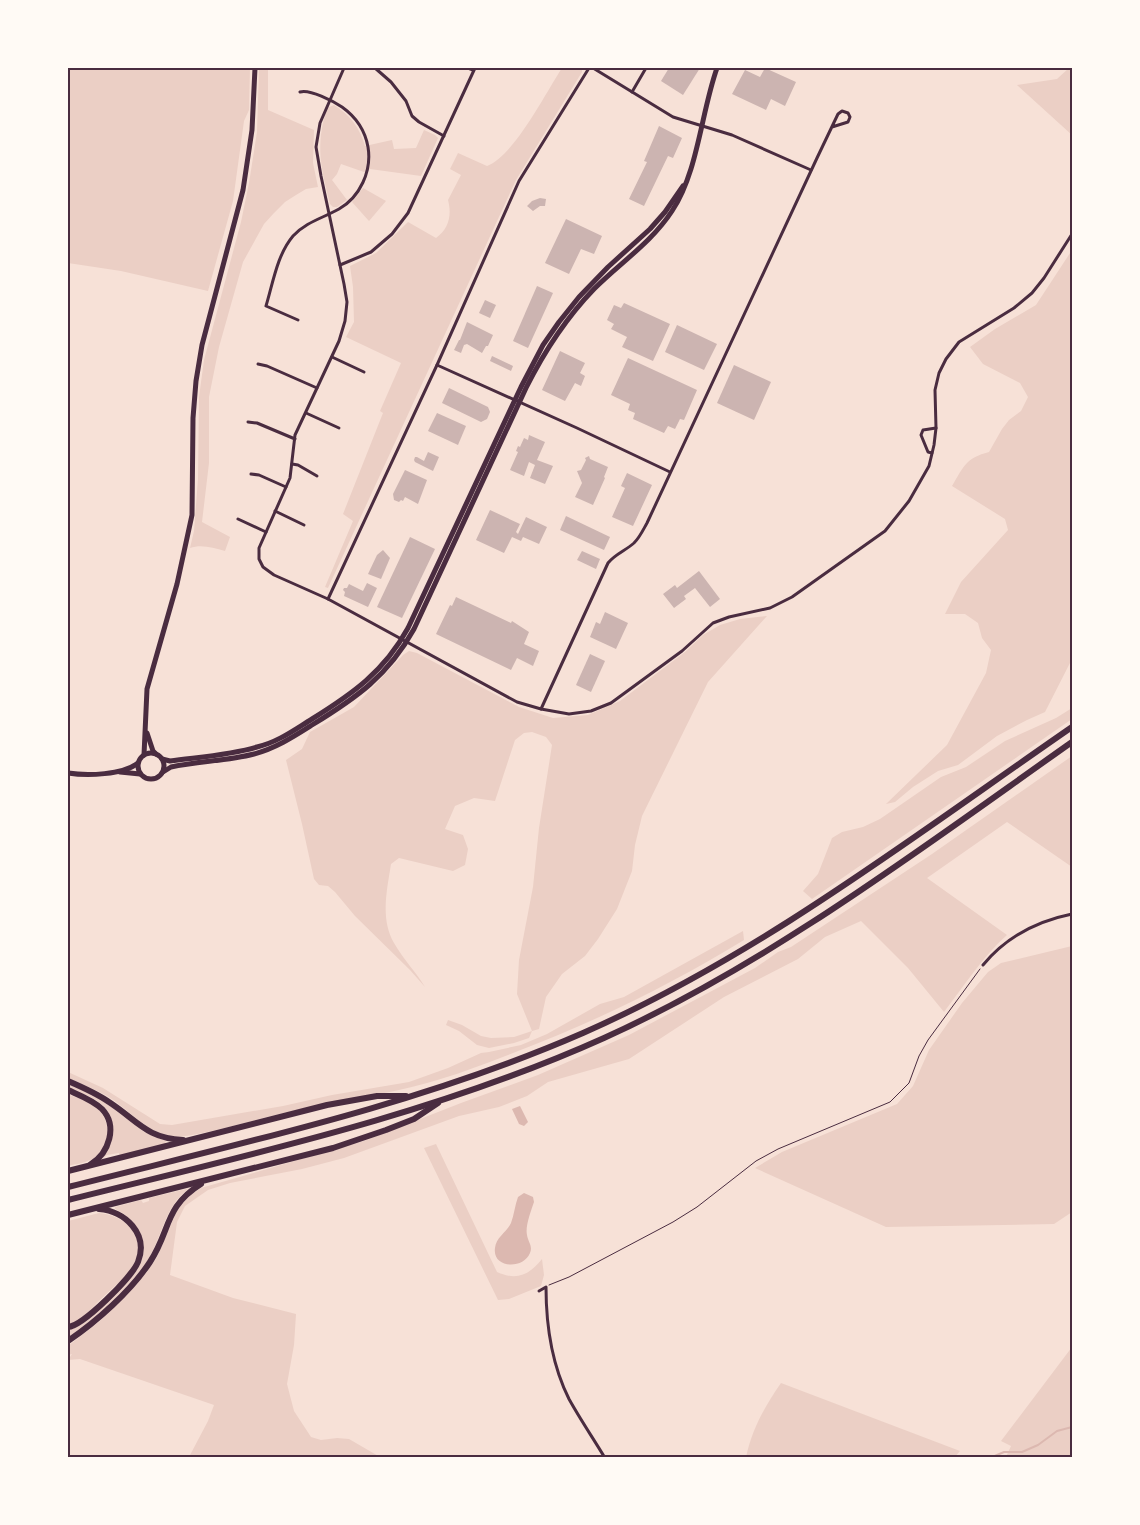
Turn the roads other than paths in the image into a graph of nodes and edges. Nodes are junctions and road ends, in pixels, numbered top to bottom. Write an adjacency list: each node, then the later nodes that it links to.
1 (255, 68): 45 (main road)
2 (344, 68): 12 (street)
3 (375, 68): 15 (street)
4 (468, 68): 9 (street)
5 (589, 68): 23 (street)
6 (593, 68): 11 (street)
7 (646, 68): 11 (street)
8 (717, 68): 13 (main road)
9 (474, 69): 15 (street)
10 (300, 92): 12 (street)
11 (632, 92): 13 (street)
12 (329, 100): 17 (street); 17 (street)
13 (701, 126): 16 (street); 26 (main road)
14 (832, 128): 14 (street); 16 (street)
15 (444, 136): 19 (street)
16 (811, 170): 34 (street)
17 (329, 213): 19 (street); 20 (street)
18 (1072, 234): 30 (street)
19 (340, 265): 21 (street)
20 (298, 320)
21 (332, 357): 24 (street); 25 (street)
22 (258, 364): 25 (street)
23 (437, 365): 26 (street); 42 (street)
24 (364, 372)
25 (317, 388): 27 (street)
26 (517, 402): 34 (street); 43 (main road)
27 (306, 413): 29 (street); 31 (street)
28 (248, 422): 31 (street)
29 (339, 428)
30 (936, 428): 32 (street); 32 (street)
31 (295, 439): 33 (street)
32 (932, 453): 44 (street)
33 (292, 464): 36 (street); 37 (street)
34 (670, 472): 44 (street)
35 (251, 474): 37 (street)
36 (318, 476)
37 (286, 487): 38 (street)
38 (275, 512): 40 (street); 41 (street)
39 (238, 519): 41 (street)
40 (304, 525)
41 (266, 532): 42 (street)
42 (328, 599): 43 (street)
43 (405, 641): 44 (street); 50 (main road); 53 (main road)
44 (541, 709)
45 (146, 727): 48 (main road); 49 (main road)
46 (1072, 727): 60 (highway)
47 (1072, 742): 61 (highway)
48 (156, 754): 49 (main road); 50 (main road)
49 (144, 755): 51 (main road)
50 (162, 759): 53 (main road)
51 (138, 763): 52 (main road); 55 (main road)
52 (115, 772): 54 (main road); 55 (main road)
53 (163, 772): 55 (main road)
54 (68, 773)
55 (140, 774)
56 (1072, 914): 57 (street)
57 (983, 965)
58 (68, 1081): 62 (highway)
59 (68, 1090): 63 (highway)
60 (412, 1096): 62 (highway); 66 (highway)
61 (446, 1098): 65 (highway); 67 (highway)
62 (189, 1140): 63 (highway)
63 (86, 1167): 64 (highway)
64 (68, 1172)
65 (208, 1180): 68 (highway); 72 (highway)
66 (68, 1187)
67 (68, 1200)
68 (92, 1209): 69 (highway); 71 (highway)
69 (68, 1215)
70 (539, 1291): 73 (street)
71 (68, 1327)
72 (68, 1341)
73 (605, 1458)

